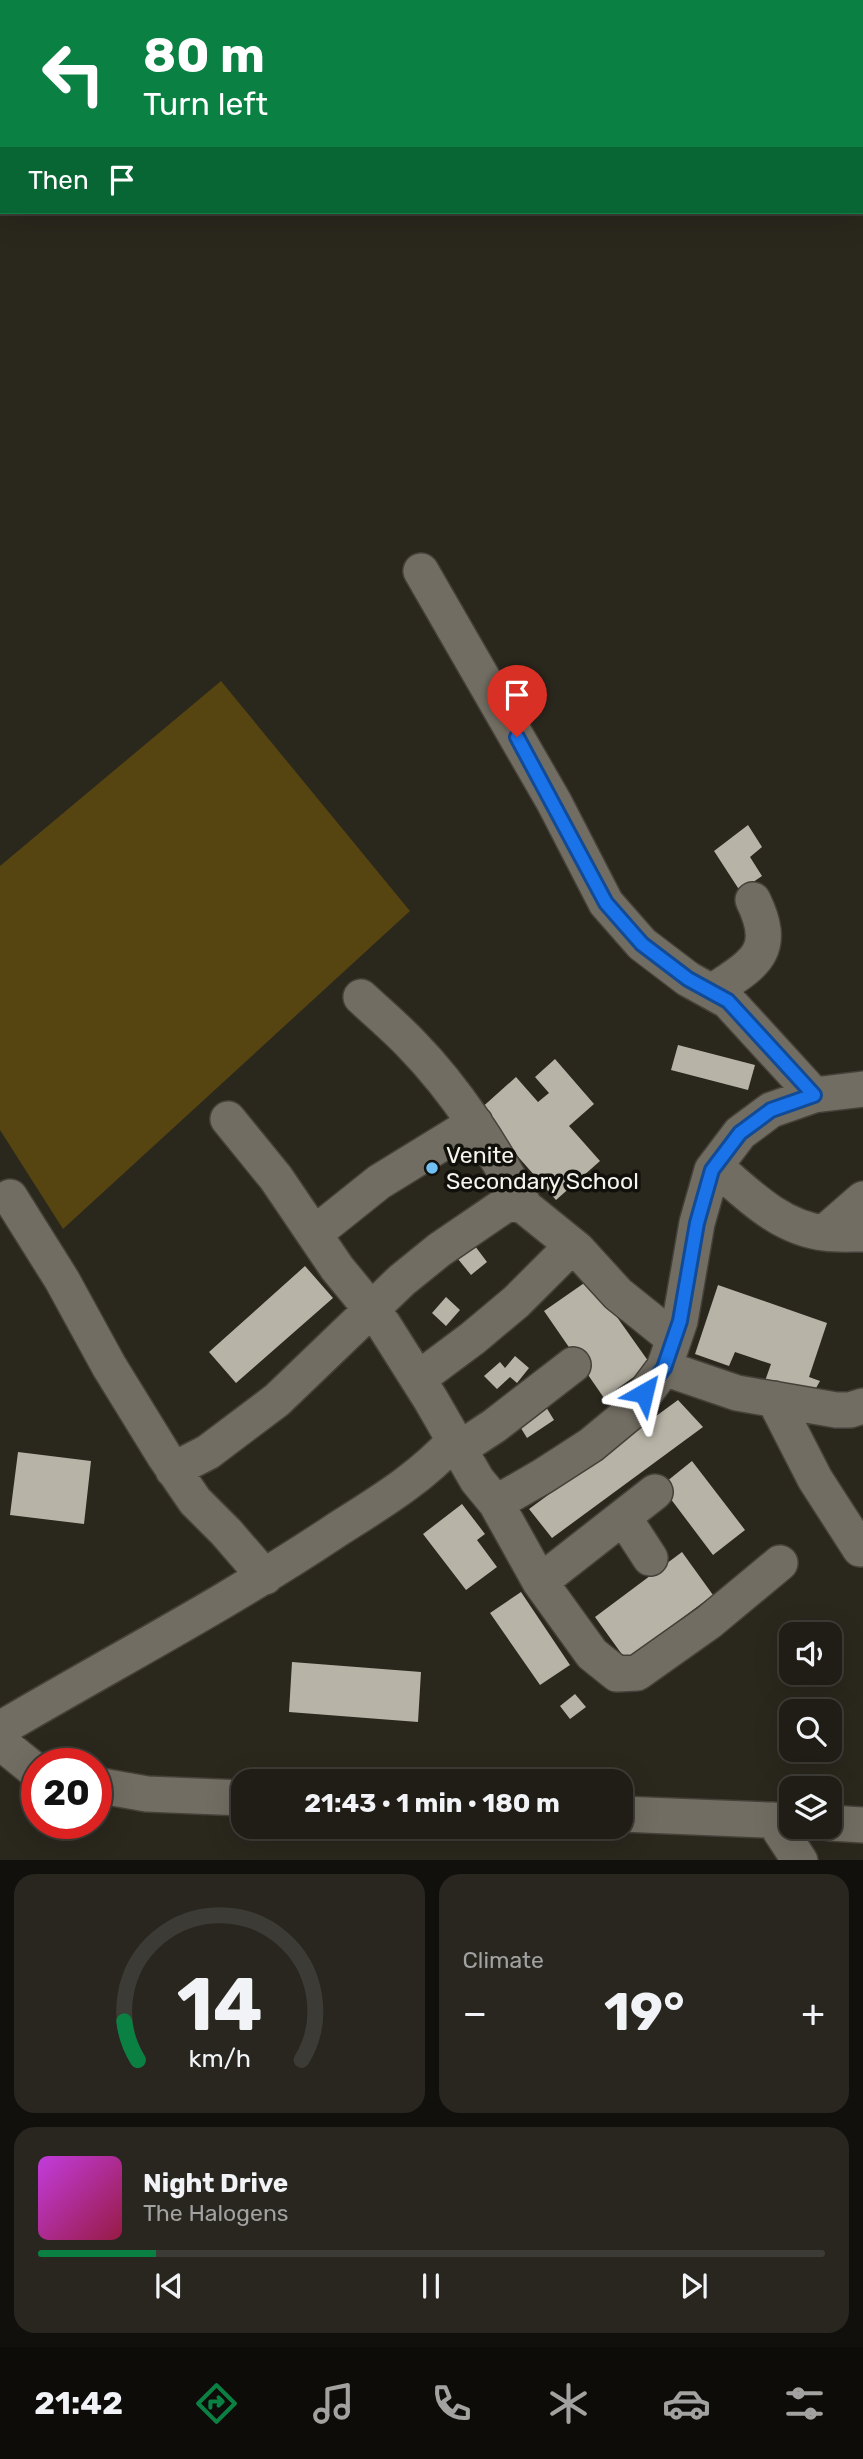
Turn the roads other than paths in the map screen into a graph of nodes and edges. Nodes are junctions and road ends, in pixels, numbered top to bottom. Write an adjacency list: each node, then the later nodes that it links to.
1 (421, 571): 3 (street)
2 (753, 900): 3 (street)
3 (712, 992): 6 (street)
4 (361, 997): 8 (street)
5 (863, 1090): 6 (street)
6 (814, 1095): 9 (street)
7 (228, 1119): 14 (street)
8 (475, 1123): 12 (street); 14 (street)
9 (715, 1166): 13 (street); 18 (street)
10 (10, 1197): 24 (street)
11 (863, 1199): 13 (street)
12 (525, 1207): 16 (street); 17 (street)
13 (824, 1233): 15 (street)
14 (314, 1234): 17 (street)
15 (863, 1234)
16 (572, 1246): 18 (street); 20 (street)
17 (371, 1308): 20 (street); 24 (street)
18 (669, 1353): 21 (street); 26 (street)
19 (573, 1365): 23 (street)
20 (418, 1379): 23 (street)
21 (774, 1399): 22 (street); 28 (street)
22 (863, 1406)
23 (456, 1446): 26 (street); 31 (street)
24 (173, 1470): 31 (street)
25 (655, 1492): 27 (street)
26 (496, 1503): 32 (street)
27 (624, 1518): 29 (street); 32 (street)
28 (859, 1549)
29 (650, 1558)
30 (780, 1563): 32 (street)
31 (265, 1577): 33 (street)
32 (540, 1582)
33 (0, 1729)
34 (0, 1742): 35 (street)
35 (21, 1759)
36 (112, 1788): 37 (street)
37 (231, 1798)
38 (633, 1815): 39 (street)
39 (779, 1821)
40 (842, 1824): 41 (street)
41 (863, 1825)
42 (790, 1839): 43 (street)
43 (800, 1860)

